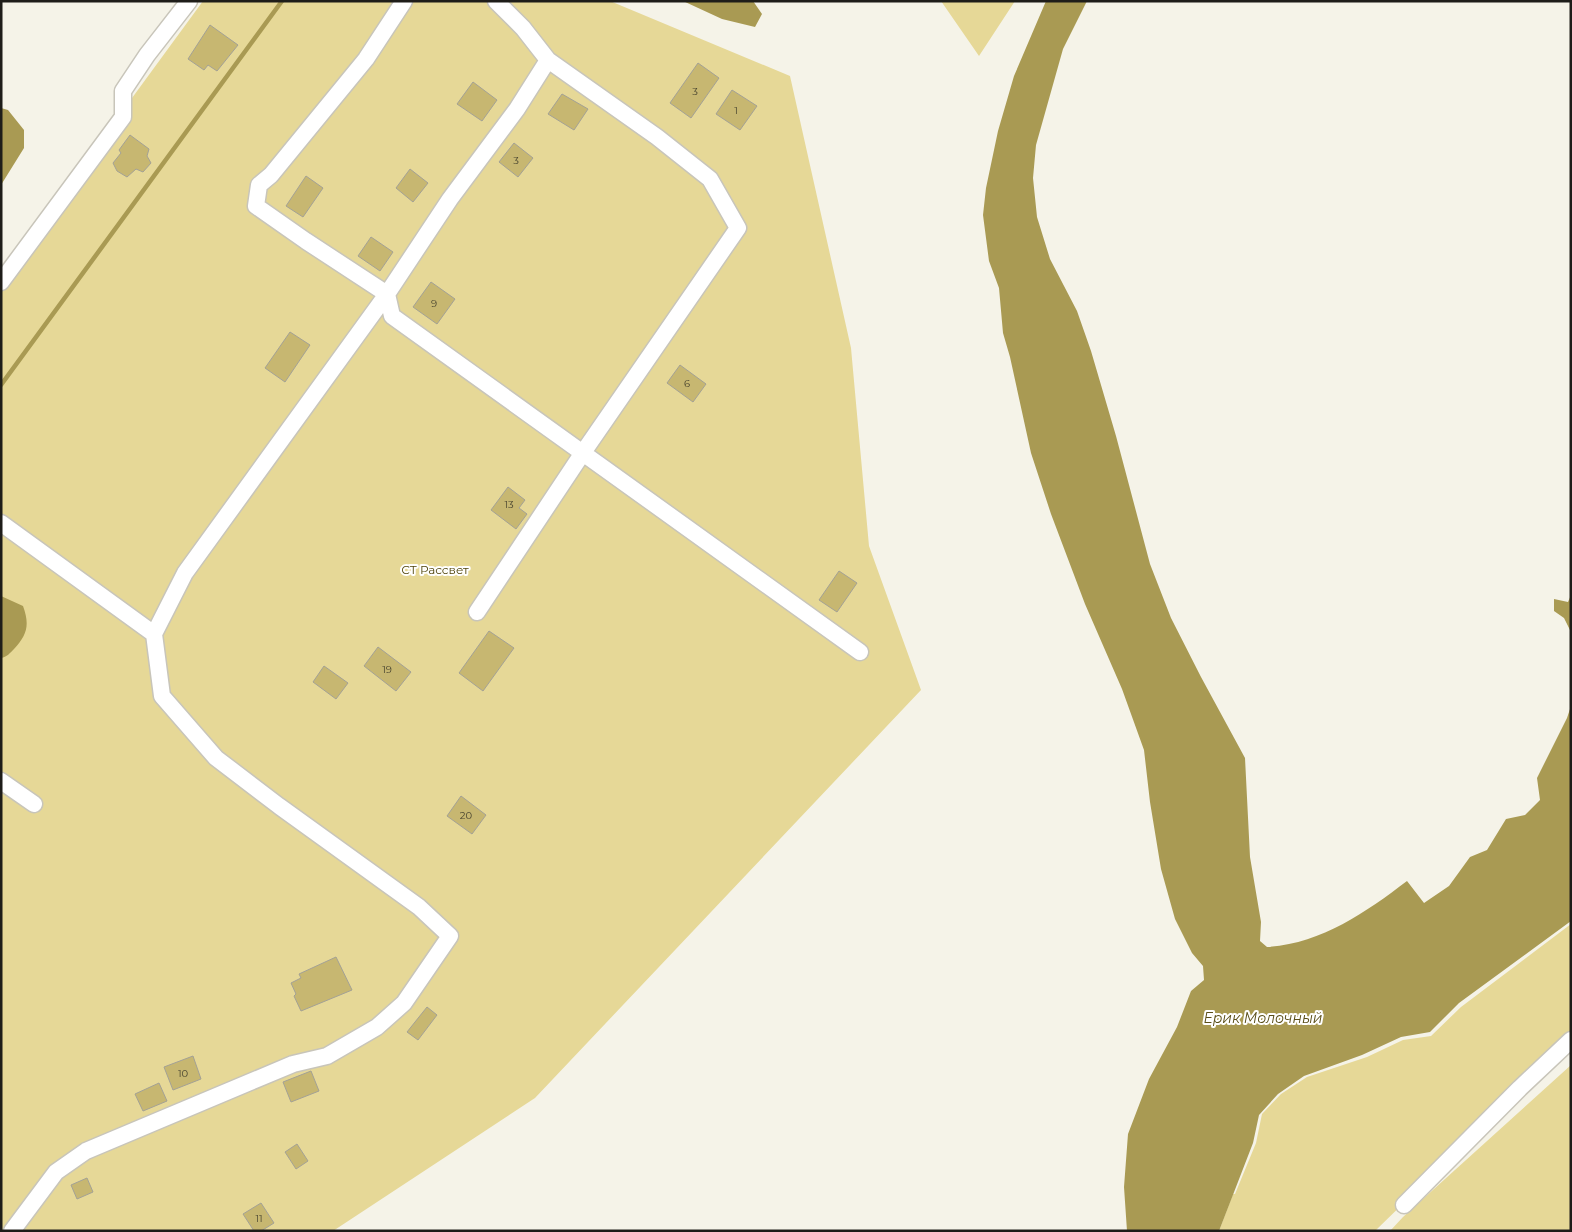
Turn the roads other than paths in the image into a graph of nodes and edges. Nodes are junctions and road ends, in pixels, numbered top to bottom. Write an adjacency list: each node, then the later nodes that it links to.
1 (189, 1): 5 (street)
2 (404, 1): 6 (street)
3 (496, 1): 4 (street)
4 (548, 60): 6 (street); 7 (street)
5 (1, 282)
6 (387, 294): 7 (street); 10 (street)
7 (582, 454): 9 (street); 11 (street)
8 (1, 523): 10 (street)
9 (477, 612)
10 (154, 634): 16 (street)
11 (860, 652)
12 (1, 781): 13 (street)
13 (34, 804)
14 (1571, 1040): 15 (street)
15 (1404, 1205)
16 (12, 1231)

